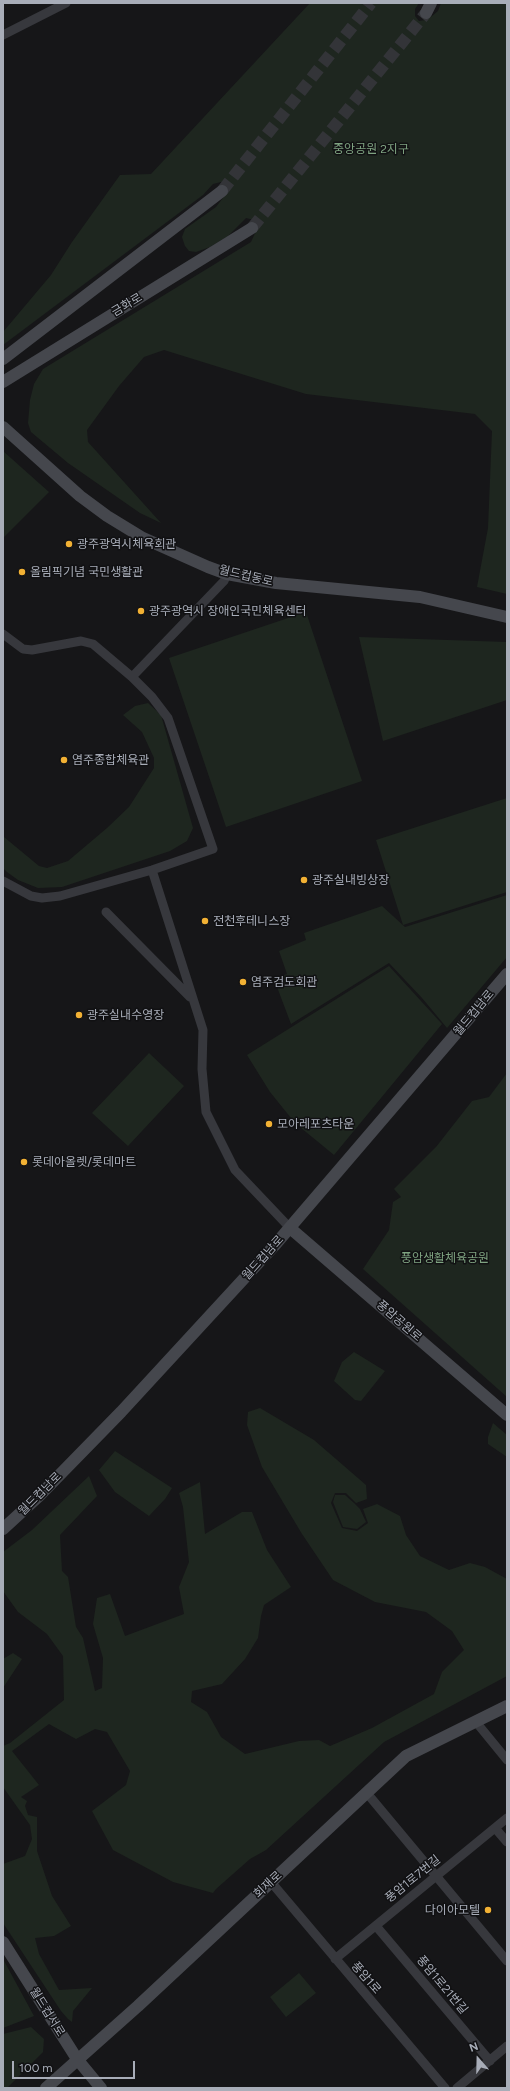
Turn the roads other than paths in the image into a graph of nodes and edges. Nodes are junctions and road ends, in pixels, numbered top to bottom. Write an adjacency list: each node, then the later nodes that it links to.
1 (66, 3): 2 (street)
2 (3, 35)
3 (222, 191): 5 (street)
4 (252, 228): 6 (street, 금화로)
5 (3, 359)
6 (3, 382)
7 (3, 427): 8 (street, 월드컵동로)
8 (227, 574): 9 (street, 월드컵동로); 11 (street)
9 (507, 617)
10 (3, 634): 11 (street)
11 (132, 677): 12 (street)
12 (152, 870): 13 (street); 16 (street)
13 (3, 881)
14 (106, 912): 16 (street)
15 (507, 974): 17 (street, 월드컵남로)
16 (191, 998): 17 (street)
17 (290, 1228): 18 (street, 풍암공원로); 19 (street, 월드컵남로)
18 (507, 1415)
19 (3, 1529)
20 (507, 1706): 21 (street, 회재로)
21 (476, 1722): 22 (street); 23 (street, 회재로)
22 (507, 1760)
23 (366, 1792): 27 (street); 28 (street, 회재로)
24 (507, 1818): 25 (street, 풍암1로7번길)
25 (495, 1828): 26 (street); 27 (street, 풍암1로7번길)
26 (507, 1842)
27 (435, 1877): 29 (street, 풍암1로7번길); 32 (street)
28 (271, 1882): 31 (street, 풍암1로); 34 (street, 회재로)
29 (376, 1926): 31 (street, 풍암1로7번길); 35 (street, 풍암1로21번길)
30 (3, 1942): 34 (street, 월드컵서로)
31 (335, 1959): 38 (street, 풍암1로)
32 (507, 1961)
33 (507, 2046): 35 (street)
34 (77, 2059): 36 (street, 월드컵서로); 37 (street, 회재로)
35 (490, 2060): 39 (street)
36 (97, 2084)
37 (46, 2088)
38 (445, 2088)
39 (457, 2088)

